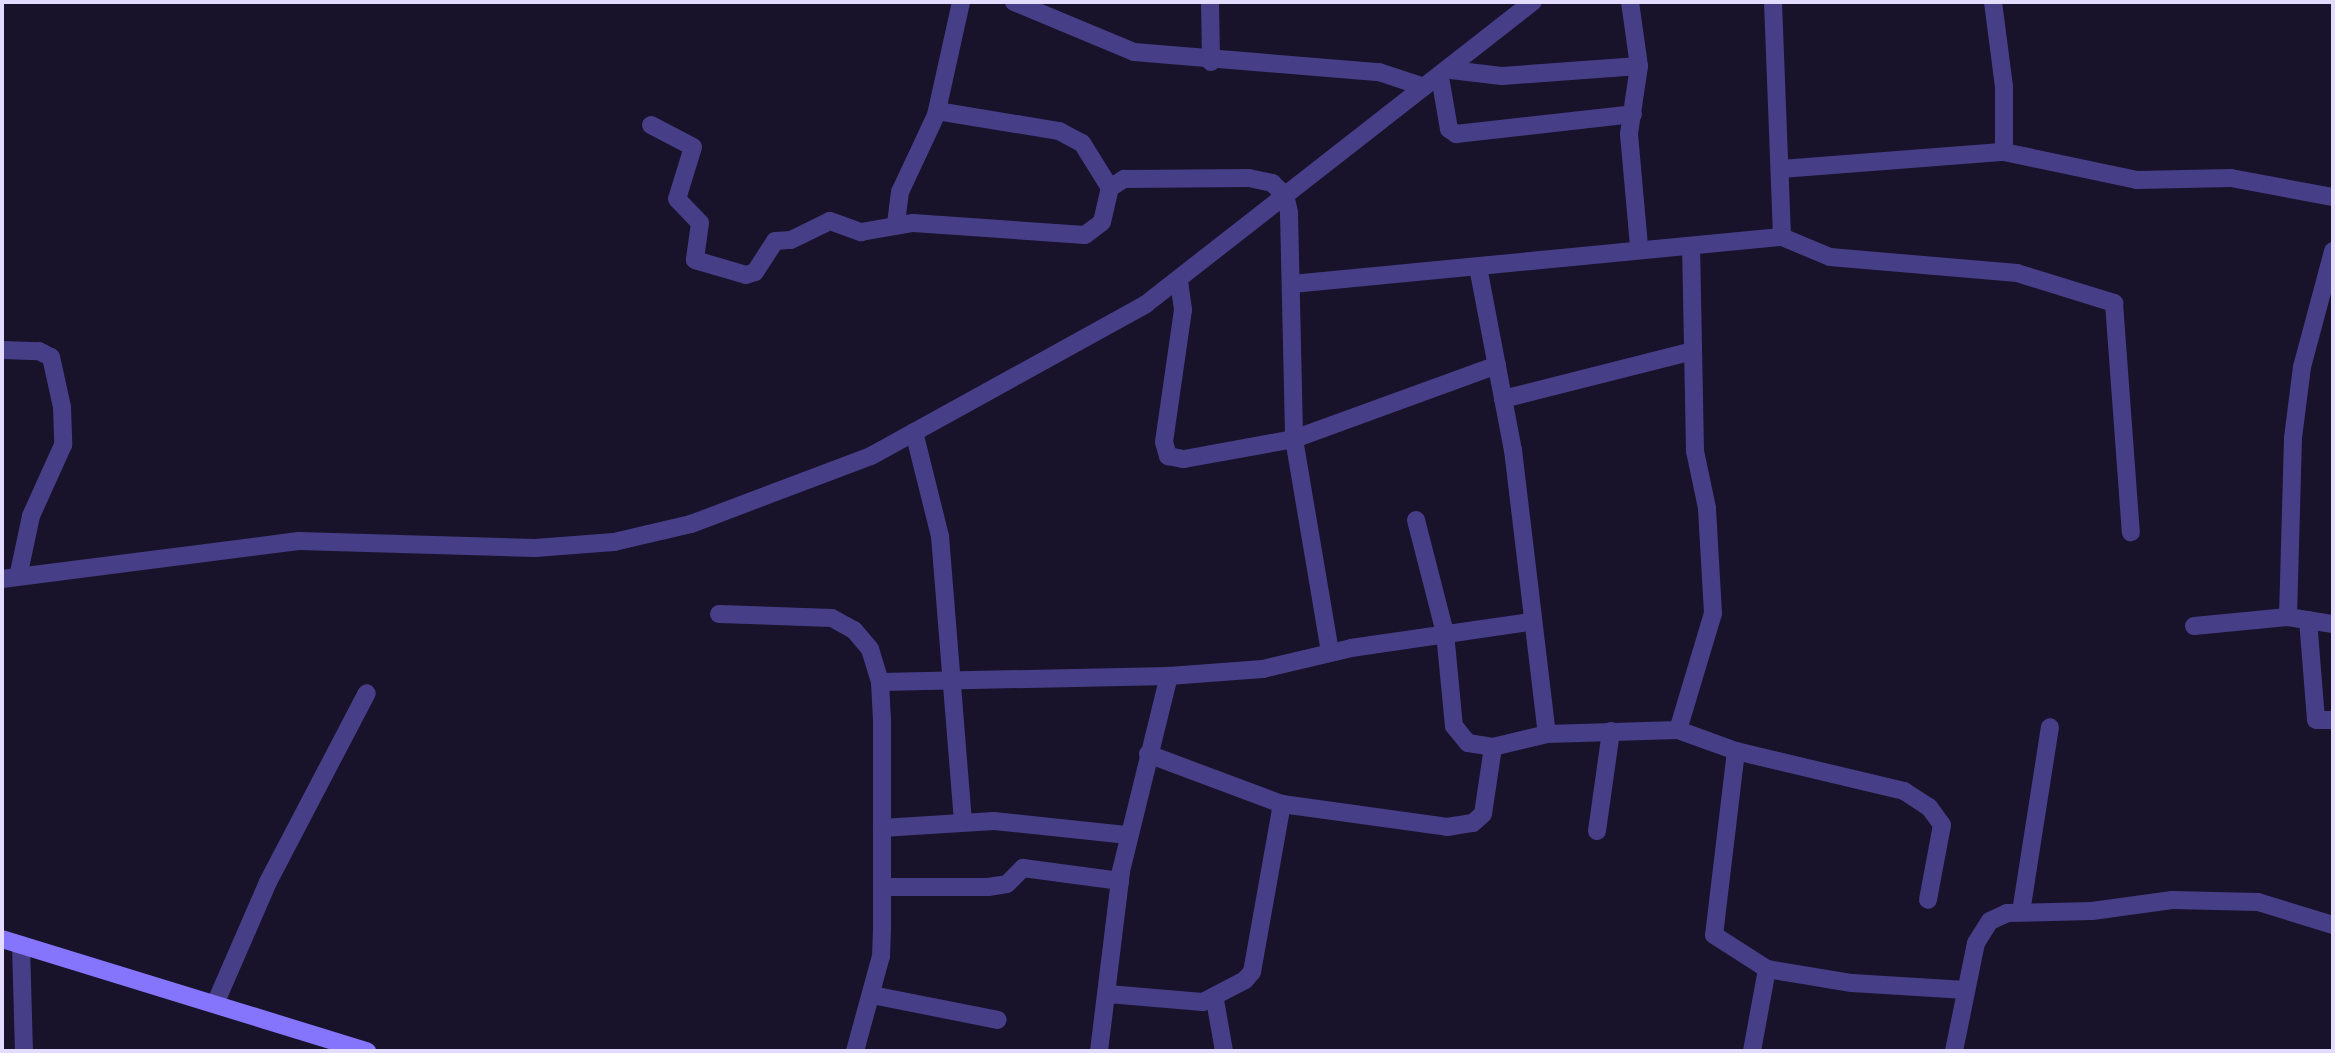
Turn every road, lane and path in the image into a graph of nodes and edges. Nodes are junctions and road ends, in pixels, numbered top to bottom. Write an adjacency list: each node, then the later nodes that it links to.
1 (961, 2): 12 (street)
2 (1014, 2): 8 (street)
3 (1210, 2): 8 (street)
4 (1630, 2): 9 (street)
5 (1773, 2): 16 (street)
6 (1993, 2): 15 (street)
7 (1529, 3): 10 (street)
8 (1211, 62): 11 (street)
9 (1639, 66): 10 (street); 13 (street)
10 (1445, 74): 11 (street); 13 (street)
11 (1424, 88): 18 (street)
12 (937, 111): 17 (street); 20 (street)
13 (1633, 114): 22 (street)
14 (651, 125): 20 (street)
15 (2004, 152): 16 (street); 19 (street)
16 (1781, 169): 21 (street)
17 (1110, 188): 18 (street); 20 (street)
18 (1285, 195): 26 (street); 27 (street)
19 (2333, 197)
20 (897, 224)
21 (1782, 237): 23 (street); 35 (street)
22 (1639, 247): 23 (street); 25 (street)
23 (1691, 249): 29 (street)
24 (2333, 251): 38 (street)
25 (1478, 267): 27 (street); 30 (street)
26 (1179, 281): 32 (street); 33 (street)
27 (1292, 284): 33 (street)
28 (2, 351): 36 (street)
29 (1693, 351): 31 (street); 51 (street)
30 (1497, 365): 31 (street); 33 (street)
31 (1503, 399): 40 (street)
32 (914, 432): 36 (street); 46 (street)
33 (1294, 439): 44 (street)
34 (1416, 520): 43 (street)
35 (2131, 532)
36 (10, 578)
37 (719, 614): 47 (street)
38 (2288, 617): 39 (street); 42 (street)
39 (2308, 620): 41 (street); 49 (street)
40 (1530, 622): 43 (street); 53 (street)
41 (2333, 624)
42 (2194, 626)
43 (1446, 633): 44 (street); 54 (street)
44 (1330, 652): 45 (street)
45 (1169, 676): 46 (street); 56 (street)
46 (954, 681): 47 (street); 58 (street)
47 (880, 682): 59 (street)
48 (367, 693): 74 (street)
49 (2333, 720)
50 (2050, 727): 65 (street)
51 (1678, 730): 52 (street); 55 (street)
52 (1611, 731): 53 (street); 60 (street)
53 (1547, 734): 54 (street)
54 (1493, 747): 57 (street)
55 (1736, 751): 64 (street); 69 (street)
56 (1148, 754): 57 (street); 61 (street)
57 (1282, 804): 73 (street)
58 (963, 821): 59 (street); 61 (street)
59 (882, 828): 63 (street)
60 (1597, 831)
61 (1128, 835): 62 (street)
62 (1120, 881): 63 (street); 72 (street)
63 (883, 887): 71 (street)
64 (1928, 900)
65 (2021, 912): 66 (street); 70 (street)
66 (2333, 925)
67 (2, 939): 68 (main road)
68 (21, 945): 74 (main road); 76 (street)
69 (1767, 969): 70 (street); 81 (street)
70 (1966, 990): 82 (street)
71 (872, 995): 75 (street); 78 (street)
72 (1108, 995): 73 (street); 79 (street)
73 (1215, 1000): 80 (street)
74 (215, 1004): 77 (main road)
75 (999, 1020)
76 (24, 1051)
77 (367, 1051)
78 (855, 1051)
79 (1099, 1051)
80 (1224, 1051)
81 (1752, 1051)
82 (1954, 1051)

